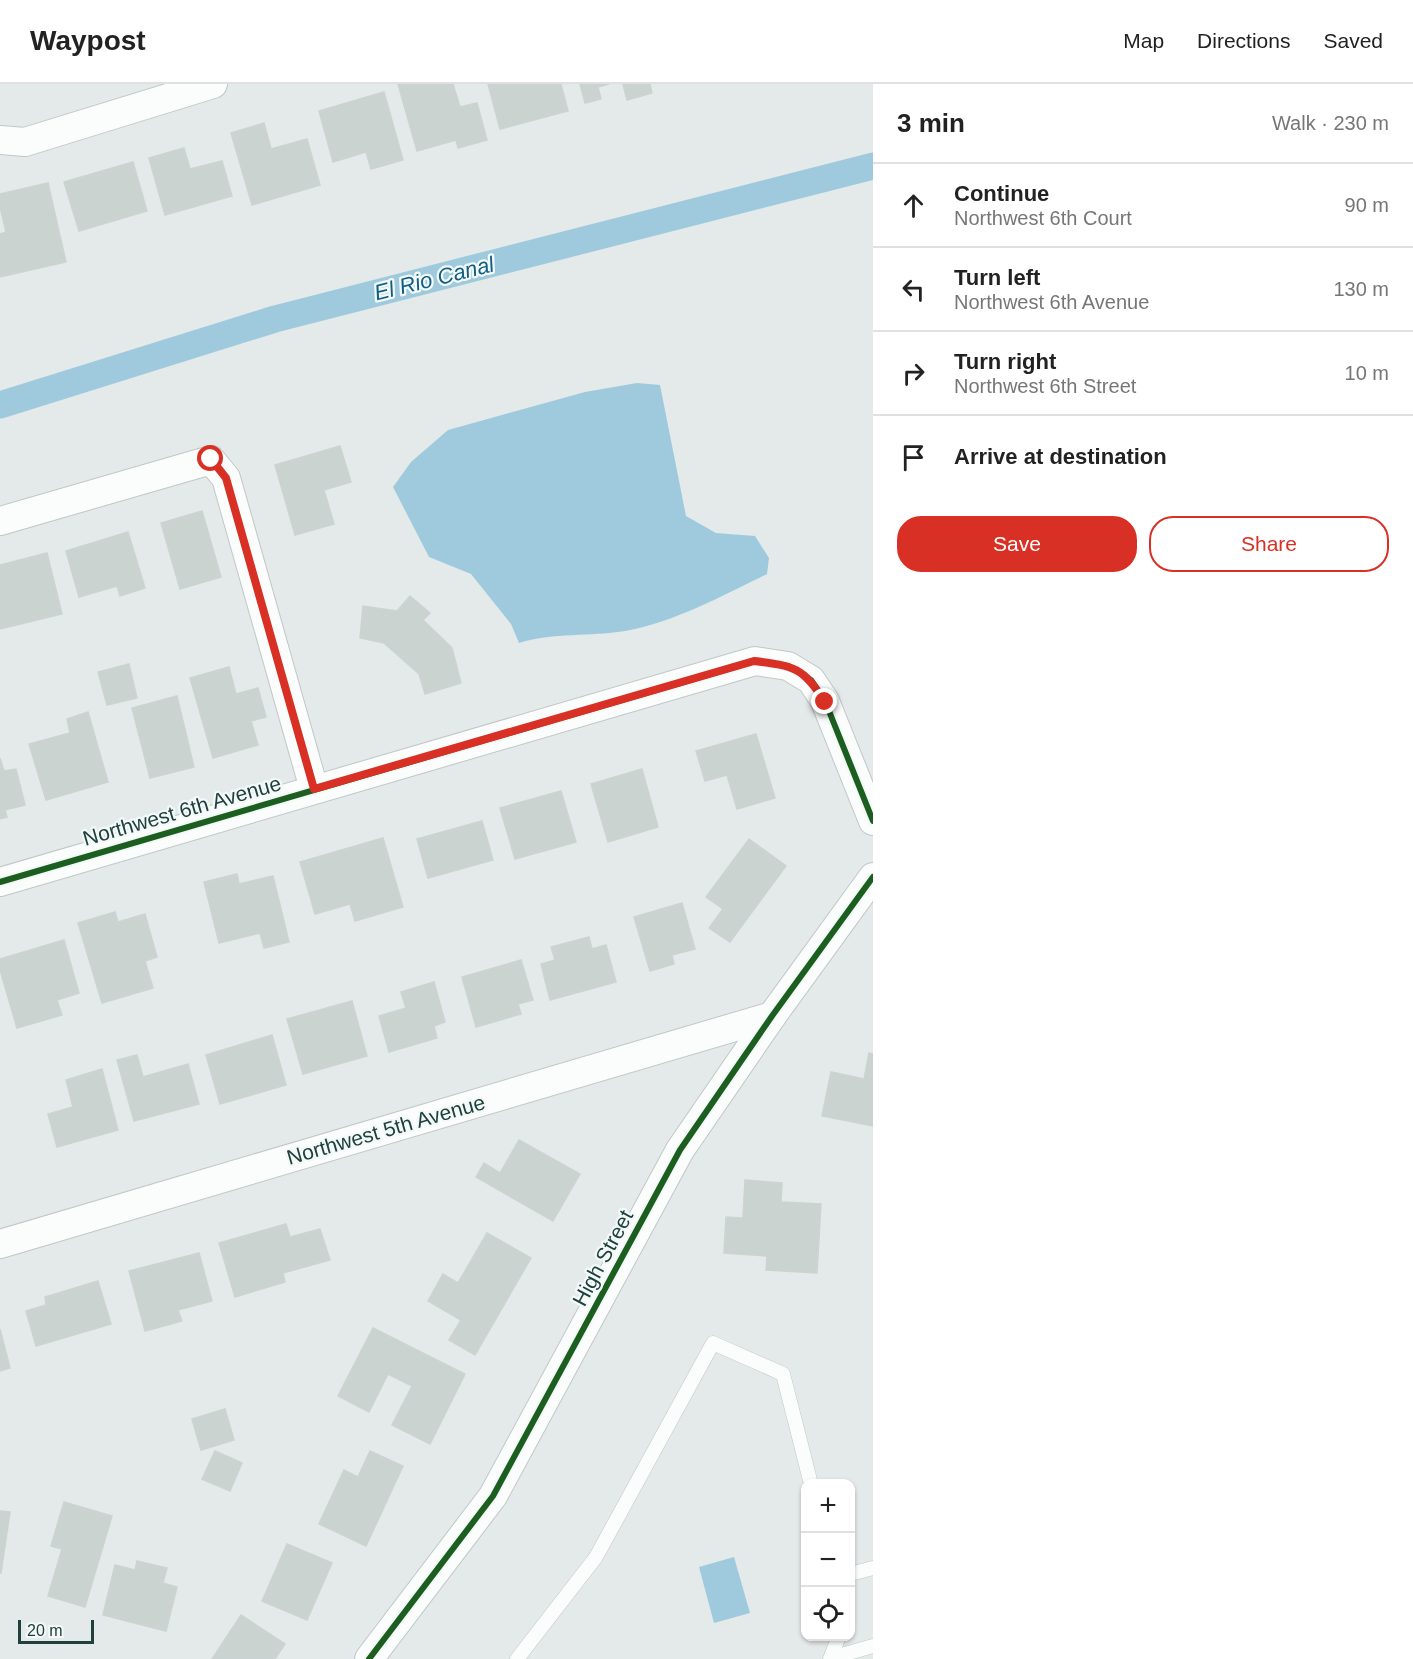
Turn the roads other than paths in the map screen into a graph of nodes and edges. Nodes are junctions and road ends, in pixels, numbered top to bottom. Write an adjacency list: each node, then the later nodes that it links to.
1 (213, 84): 2 (street)
2 (0, 140)
3 (0, 521): 4 (street)
4 (314, 789): 5 (street, Northwest 6th Avenue); 7 (street, Northwest 6th Avenue)
5 (873, 821)
6 (873, 877): 8 (street, High Street)
7 (0, 882)
8 (772, 1016): 9 (street, Northwest 5th Avenue); 15 (street, High Street)
9 (0, 1244)
10 (810, 1479): 16 (lane)
11 (873, 1568): 12 (lane)
12 (855, 1573)
13 (837, 1641): 17 (lane)
14 (873, 1646): 17 (lane)
15 (369, 1659)
16 (517, 1659)
17 (830, 1659)

